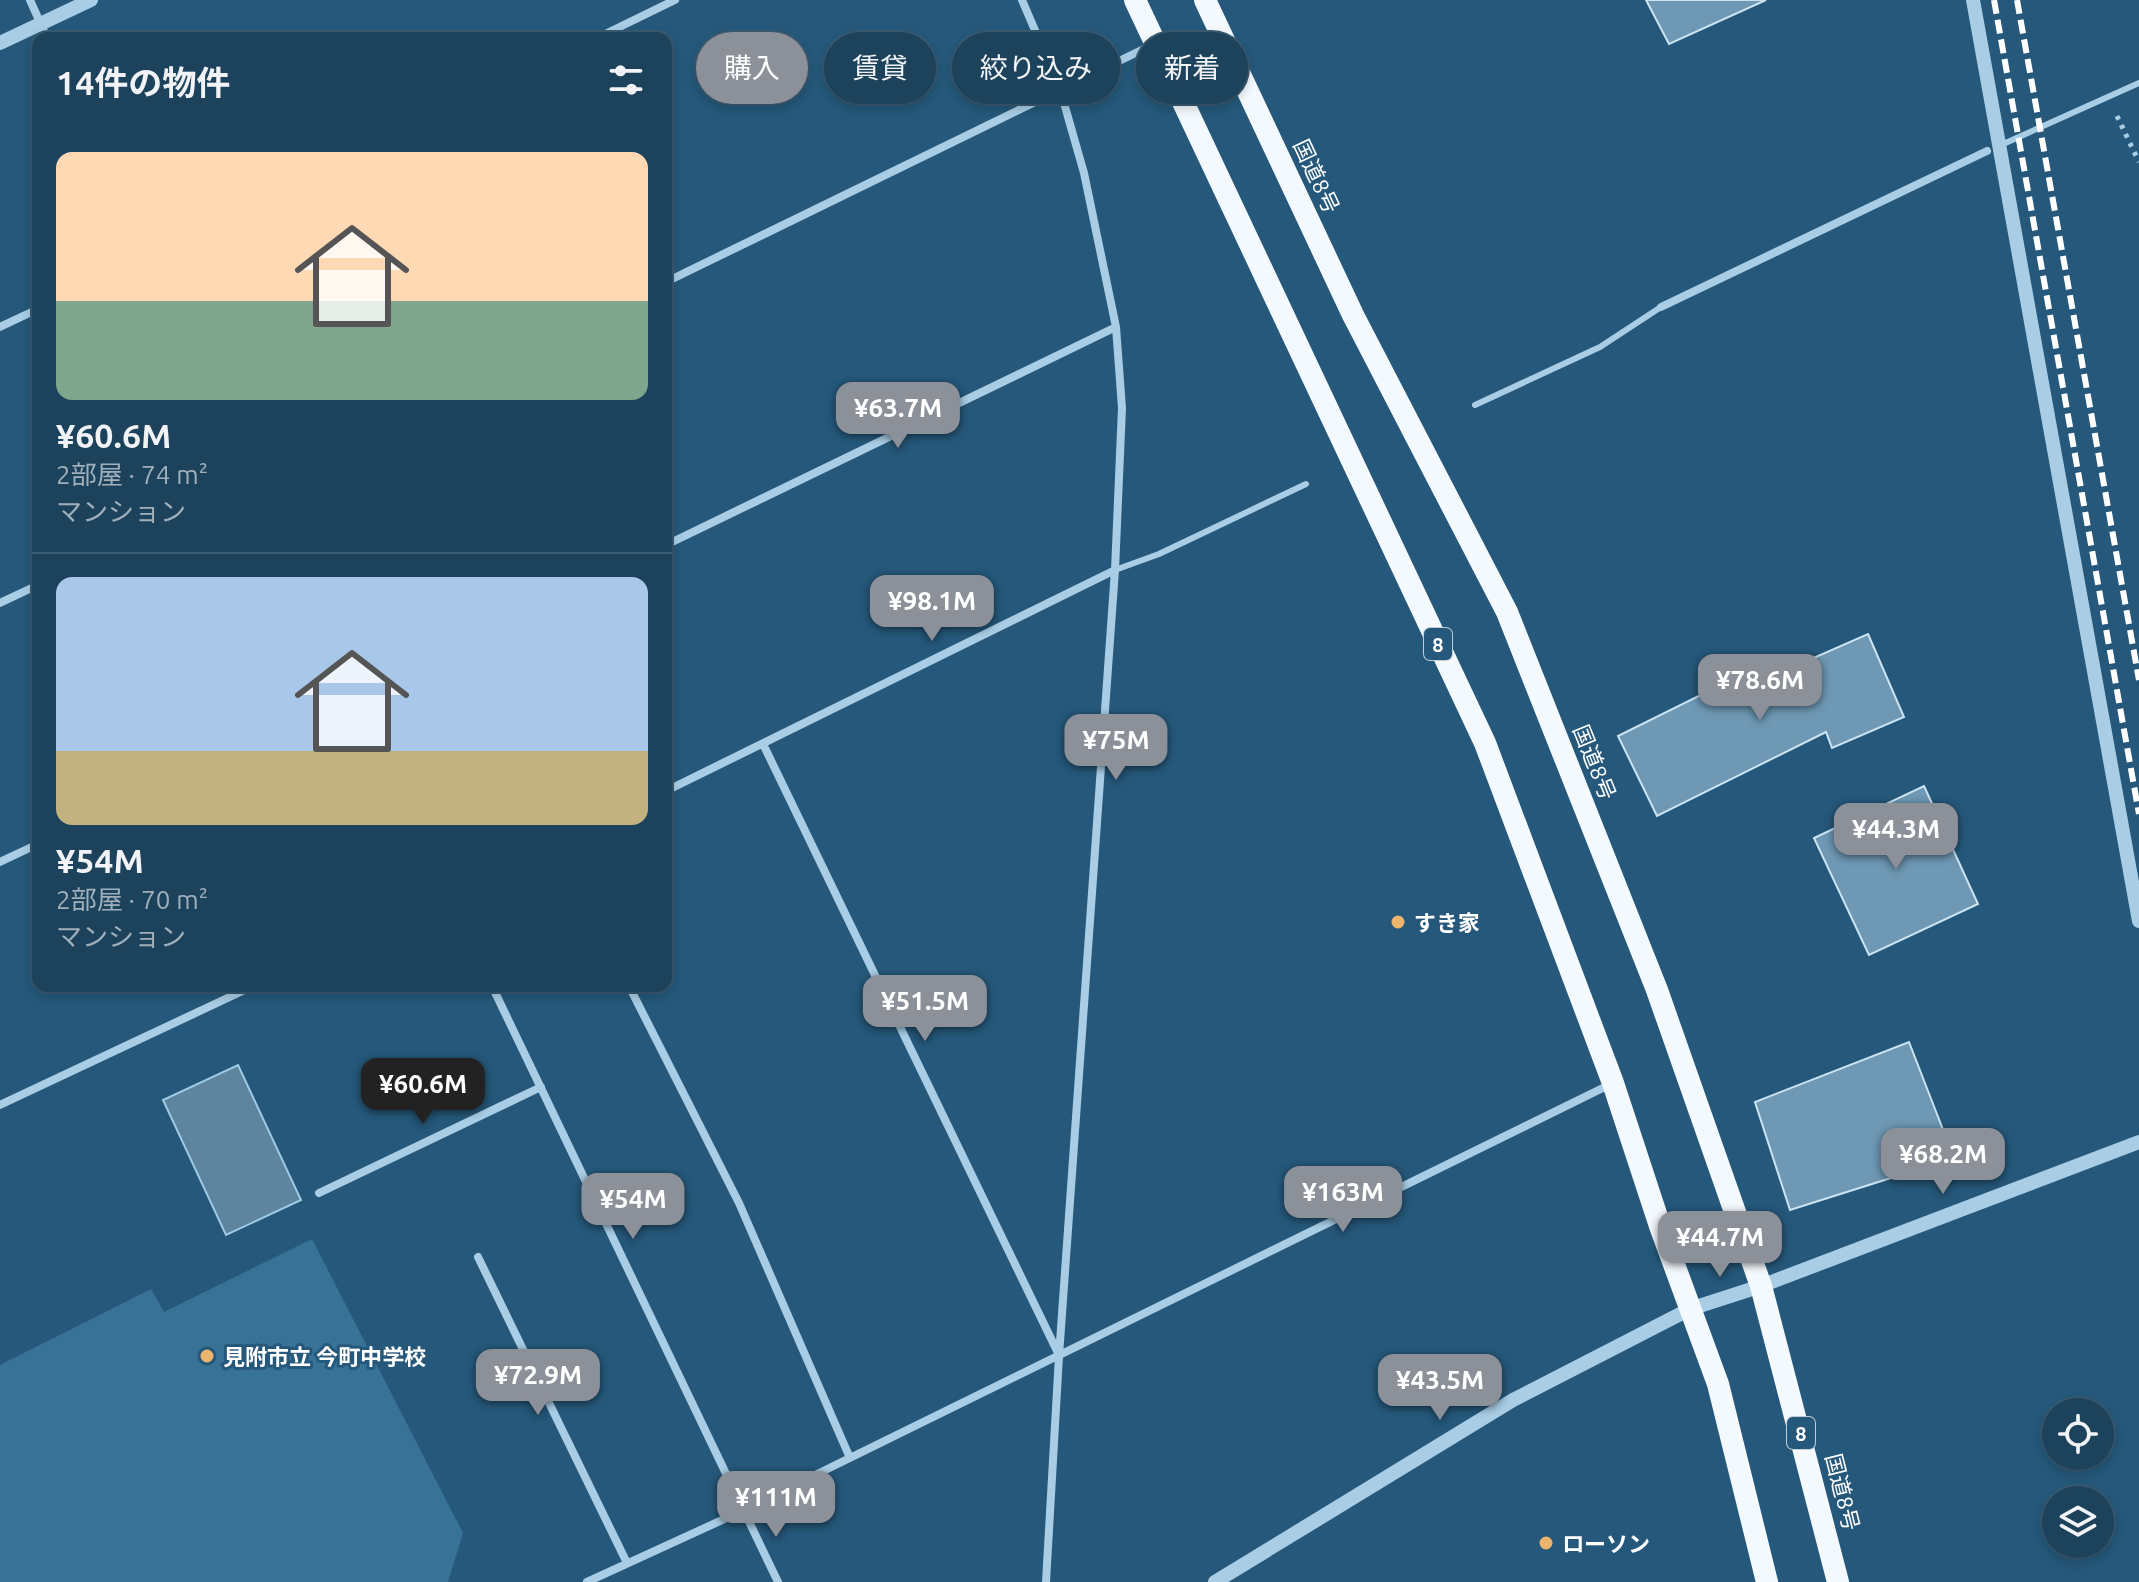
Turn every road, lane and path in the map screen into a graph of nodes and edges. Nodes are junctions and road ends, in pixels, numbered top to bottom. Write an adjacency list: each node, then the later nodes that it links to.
1 (30, 0): 8 (street)
2 (91, 0): 8 (street)
3 (675, 0): 9 (street)
4 (1022, 0): 10 (street)
5 (1135, 0): 11 (highway, 8)
6 (1205, 0): 46 (highway, 国道8号 / 8)
7 (1973, 0): 19 (street)
8 (44, 31)
9 (609, 32)
10 (1036, 32)
11 (1150, 32)
12 (32, 34): 13 (street)
13 (0, 43)
14 (2139, 83): 15 (lane)
15 (2108, 97): 19 (lane); 20 (path)
16 (1029, 104): 21 (street)
17 (1064, 104): 25 (street)
18 (1184, 104): 40 (highway, 8)
19 (1994, 148): 22 (street); 36 (street)
20 (2139, 162)
21 (672, 279)
22 (1661, 307): 26 (lane)
23 (32, 312): 24 (street)
24 (0, 327)
25 (1116, 327): 28 (street); 29 (street)
26 (1475, 405)
27 (1306, 484): 29 (lane)
28 (672, 542)
29 (1115, 570): 32 (street); 48 (street)
30 (32, 588): 31 (street)
31 (0, 603)
32 (763, 744): 33 (street); 48 (street)
33 (672, 788)
34 (32, 847): 35 (street)
35 (0, 862)
36 (2139, 921)
37 (240, 992): 42 (street)
38 (495, 992): 41 (street)
39 (632, 992): 49 (street)
40 (1613, 1083): 47 (highway, 8); 48 (street)
41 (541, 1087): 44 (street); 50 (street)
42 (0, 1105)
43 (2139, 1142): 46 (street)
44 (319, 1193)
45 (478, 1257): 51 (street)
46 (1761, 1286): 47 (street); 57 (highway, 国道8号 / 8)
47 (1690, 1309): 55 (street); 56 (highway, 8)
48 (1059, 1356): 49 (street); 54 (street)
49 (850, 1458): 50 (street)
50 (744, 1510): 51 (street); 53 (street)
51 (627, 1563): 52 (street)
52 (587, 1582)
53 (778, 1582)
54 (1046, 1582)
55 (1215, 1582)
56 (1767, 1582)
57 (1838, 1582)

